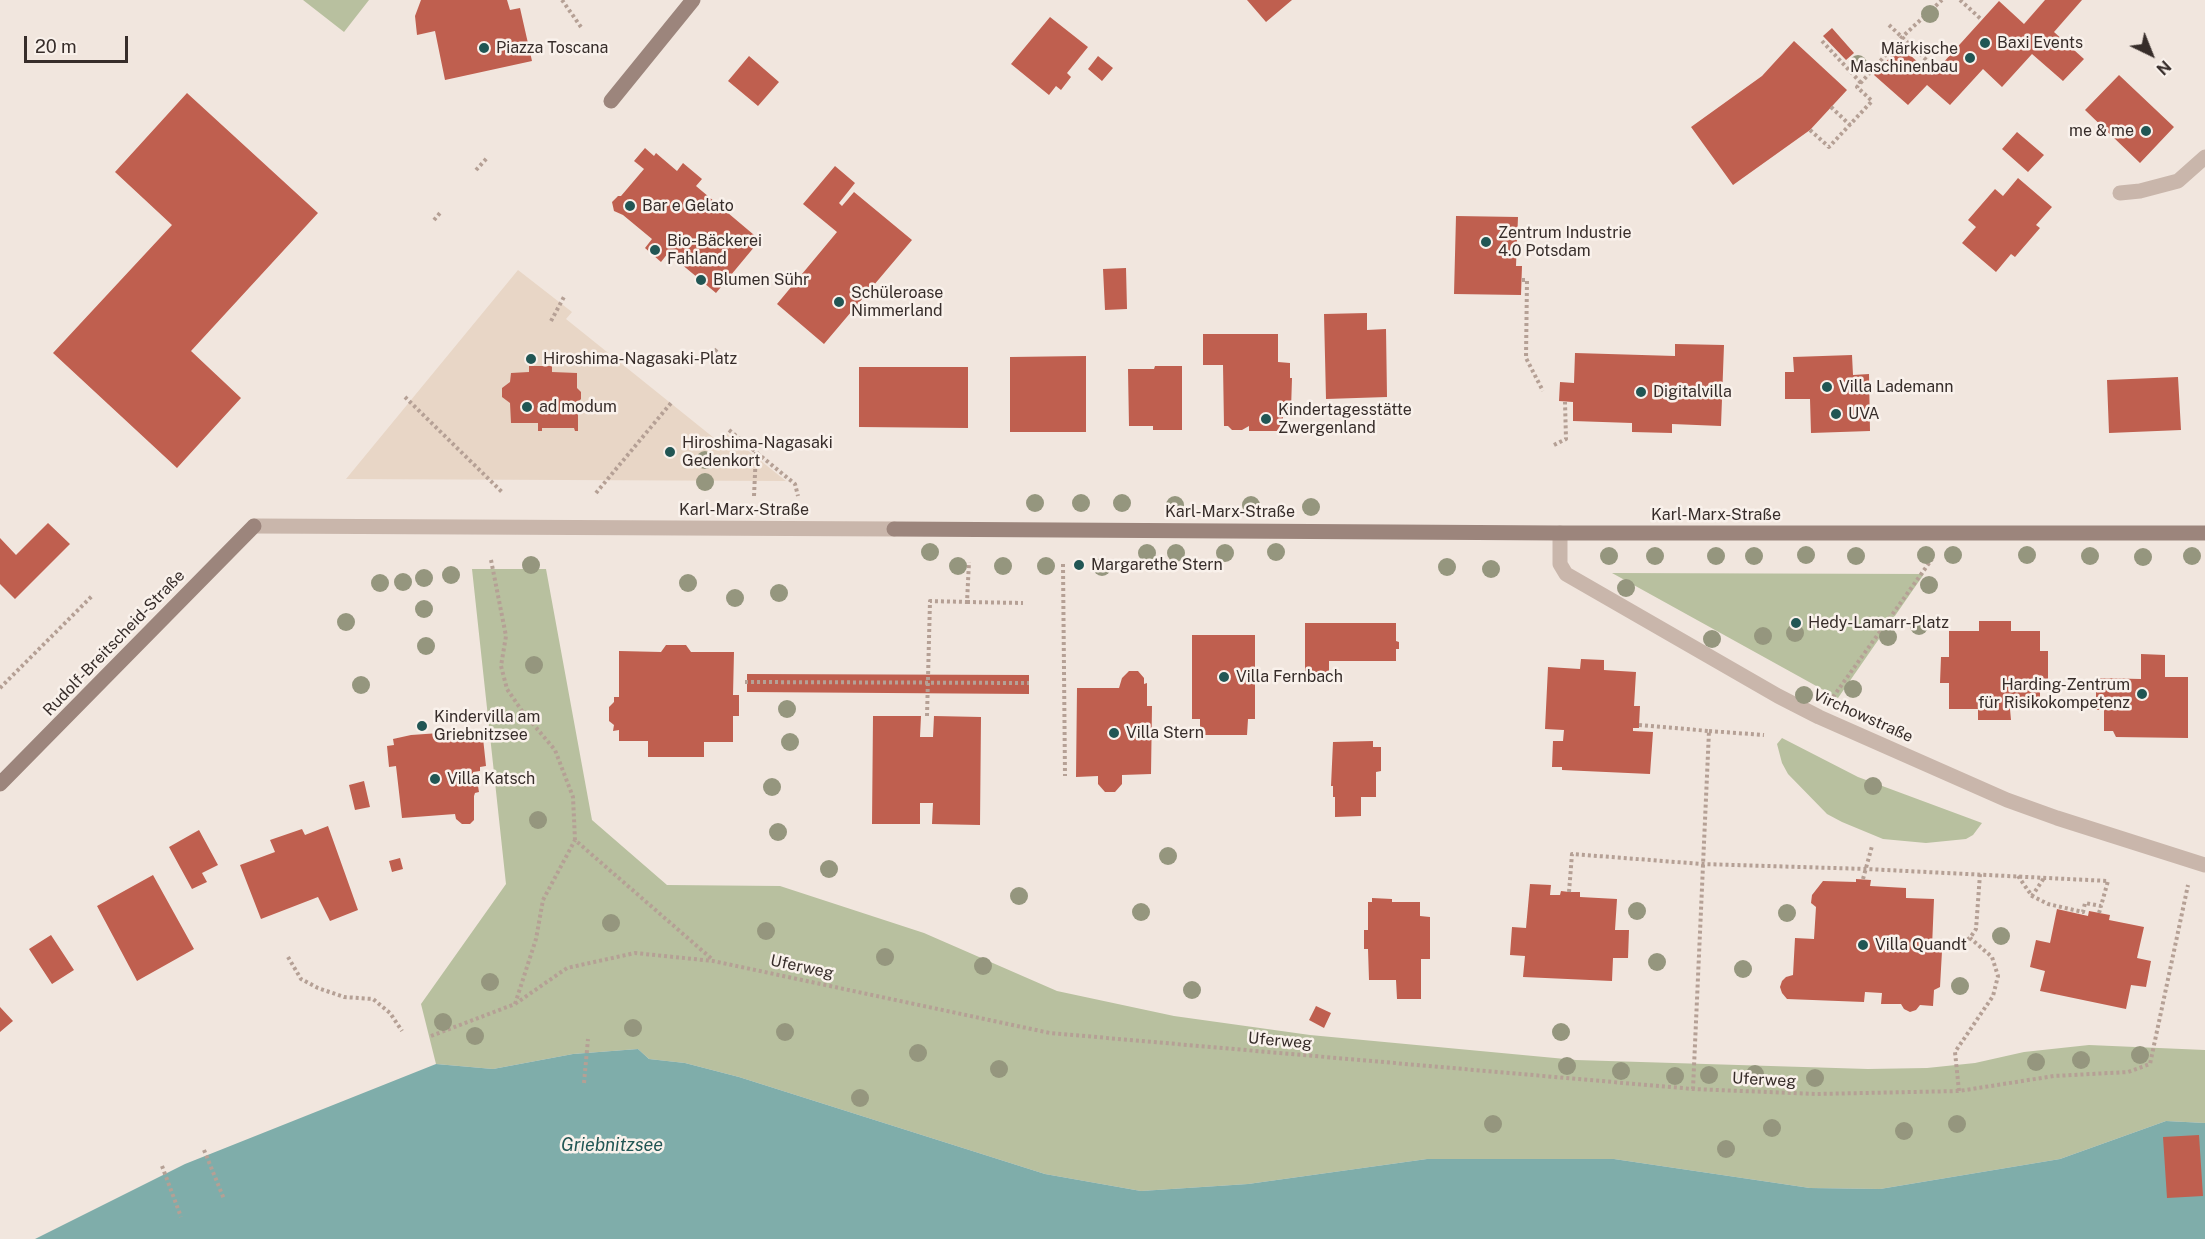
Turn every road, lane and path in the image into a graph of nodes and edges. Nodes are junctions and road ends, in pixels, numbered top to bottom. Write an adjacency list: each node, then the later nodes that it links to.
1 (562, 0): 7 (path)
2 (693, 0): 12 (street)
3 (1942, 0): 8 (path)
4 (1960, 0): 5 (path)
5 (1982, 20)
6 (1889, 25): 8 (path)
7 (581, 27)
8 (1901, 38): 10 (path); 11 (path)
9 (1822, 41): 11 (path)
10 (1937, 70)
11 (1861, 83): 14 (path)
12 (611, 101)
13 (1831, 107): 14 (path)
14 (1850, 125): 15 (path)
15 (1810, 130)
16 (488, 157): 18 (path)
17 (2205, 157): 19 (street)
18 (476, 170)
19 (2120, 193)
20 (440, 213): 21 (path)
21 (434, 220)
22 (1522, 280): 27 (path)
23 (565, 295): 24 (path)
24 (551, 321)
25 (717, 349): 26 (path)
26 (711, 356)
27 (1543, 391)
28 (405, 397): 34 (path)
29 (1565, 402): 32 (path)
30 (671, 403): 35 (path)
31 (729, 430): 33 (path)
32 (1554, 445)
33 (756, 452): 36 (path); 37 (path)
34 (503, 493)
35 (596, 494)
36 (754, 496)
37 (798, 496)
38 (254, 526): 39 (street, Karl-Marx-Straße); 58 (street, Rudolf-Breitscheid-Straße)
39 (1560, 533): 41 (street, Karl-Marx-Straße); 53 (street, Virchowstraße)
40 (2205, 533): 41 (street, Karl-Marx-Straße)
41 (1950, 534): 53 (path)
42 (491, 560): 59 (path)
43 (969, 562): 46 (path)
44 (1063, 564): 57 (path)
45 (93, 595): 51 (path)
46 (967, 602): 47 (path); 49 (path)
47 (1023, 603)
48 (745, 682): 49 (path)
49 (928, 682): 50 (path); 52 (path)
50 (1029, 683)
51 (0, 688)
52 (927, 716)
53 (1819, 717): 62 (street, Virchowstraße)
54 (1639, 725): 55 (path)
55 (1709, 731): 56 (path); 61 (path)
56 (1764, 735)
57 (1065, 777)
58 (0, 784)
59 (575, 840): 75 (path); 76 (path)
60 (1872, 846): 63 (path)
61 (1702, 864): 63 (path); 68 (path); 81 (path)
62 (2199, 864): 82 (path, Uferweg)
63 (1866, 869): 64 (path); 67 (path)
64 (1980, 874): 65 (path); 72 (path)
65 (2018, 876): 66 (path); 69 (path)
66 (2044, 878): 69 (path); 70 (path)
67 (1863, 879)
68 (1569, 892)
69 (2032, 896): 70 (path)
70 (2102, 906): 71 (path)
71 (2099, 914)
72 (1970, 938): 73 (path); 82 (path)
73 (1932, 944)
74 (288, 957): 77 (path)
75 (713, 961): 76 (path, Uferweg); 81 (path, Uferweg)
76 (514, 1004): 78 (path, Uferweg)
77 (402, 1031)
78 (430, 1036)
79 (588, 1039): 80 (path)
80 (584, 1083)
81 (1693, 1089): 82 (path, Uferweg)
82 (1959, 1091)
83 (204, 1150): 85 (path)
84 (162, 1166): 86 (path)
85 (224, 1198)
86 (181, 1217)

